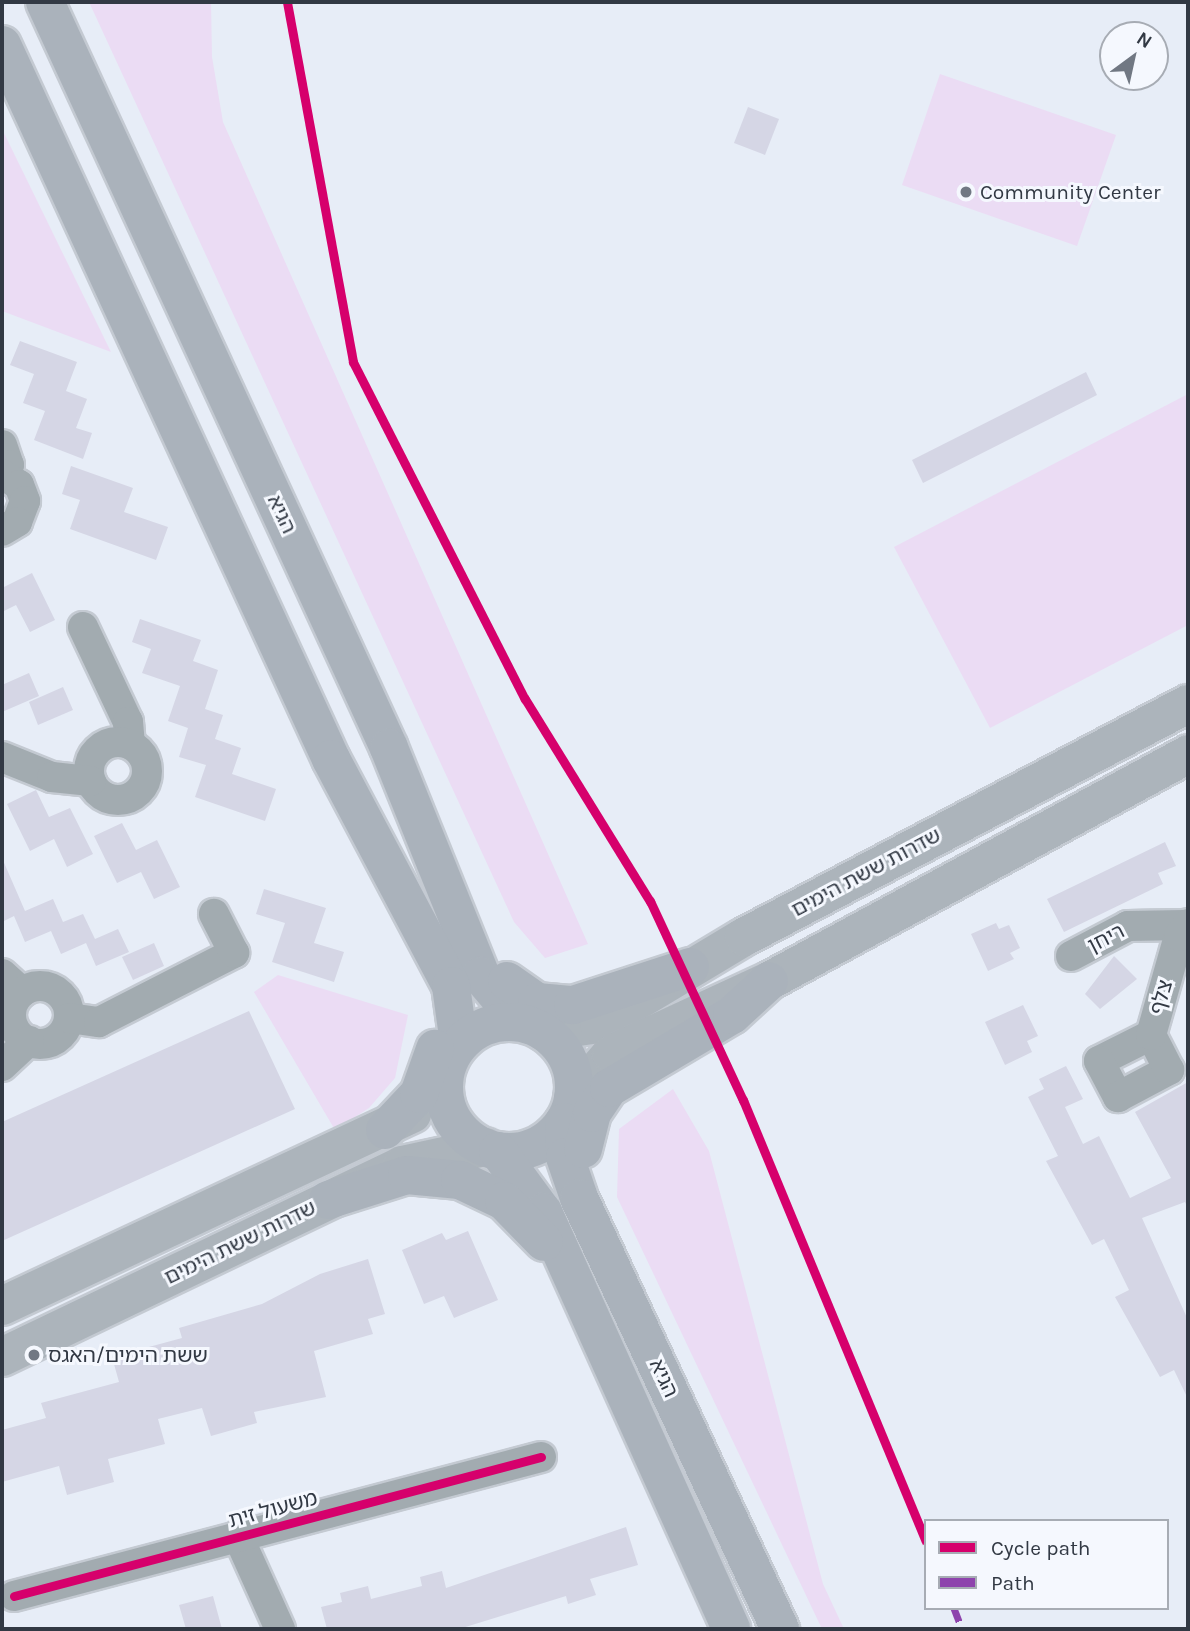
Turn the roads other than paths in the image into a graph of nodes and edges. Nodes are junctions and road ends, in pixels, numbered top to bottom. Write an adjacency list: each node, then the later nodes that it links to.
1 (45, 2): 13 (highway, הגיא)
2 (2, 45): 11 (highway)
3 (2, 445): 4 (street)
4 (2, 475): 5 (street)
5 (2, 531)
6 (83, 627): 8 (street)
7 (1188, 704): 17 (main road, שדרות ששת הימים)
8 (130, 744): 12 (street); 12 (street)
9 (1188, 754): 18 (main road)
10 (2, 757): 12 (street)
11 (331, 759): 25 (highway); 28 (highway)
12 (92, 781)
13 (426, 841): 21 (highway, הגיא); 22 (highway)
14 (214, 914): 20 (street)
15 (1186, 924): 16 (street, ריחן); 23 (street, צלף)
16 (1071, 956)
17 (690, 967): 22 (highway)
18 (769, 981): 22 (highway)
19 (12, 983): 20 (street); 24 (street)
20 (69, 1018): 24 (street)
21 (532, 1027): 22 (main road); 25 (highway); 27 (highway)
22 (628, 1027): 27 (main road); 31 (highway)
23 (1151, 1035)
24 (29, 1041): 26 (street)
25 (452, 1060): 28 (main road, שדרות ששת הימים); 29 (highway)
26 (2, 1066)
27 (569, 1110): 29 (highway); 31 (highway, הגיא)
28 (385, 1130): 33 (main road, שדרות ששת הימים)
29 (492, 1149): 30 (main road, שדרות ששת הימים); 32 (highway)
30 (328, 1200): 32 (highway); 34 (main road, שדרות ששת הימים)
31 (618, 1279): 40 (highway, הגיא)
32 (576, 1295): 39 (highway)
33 (2, 1306)
34 (2, 1357)
35 (541, 1457): 36 (street, משעול זית)
36 (238, 1536): 37 (street, משעול זית); 38 (street)
37 (14, 1595)
38 (280, 1629)
39 (731, 1629)
40 (780, 1629)

